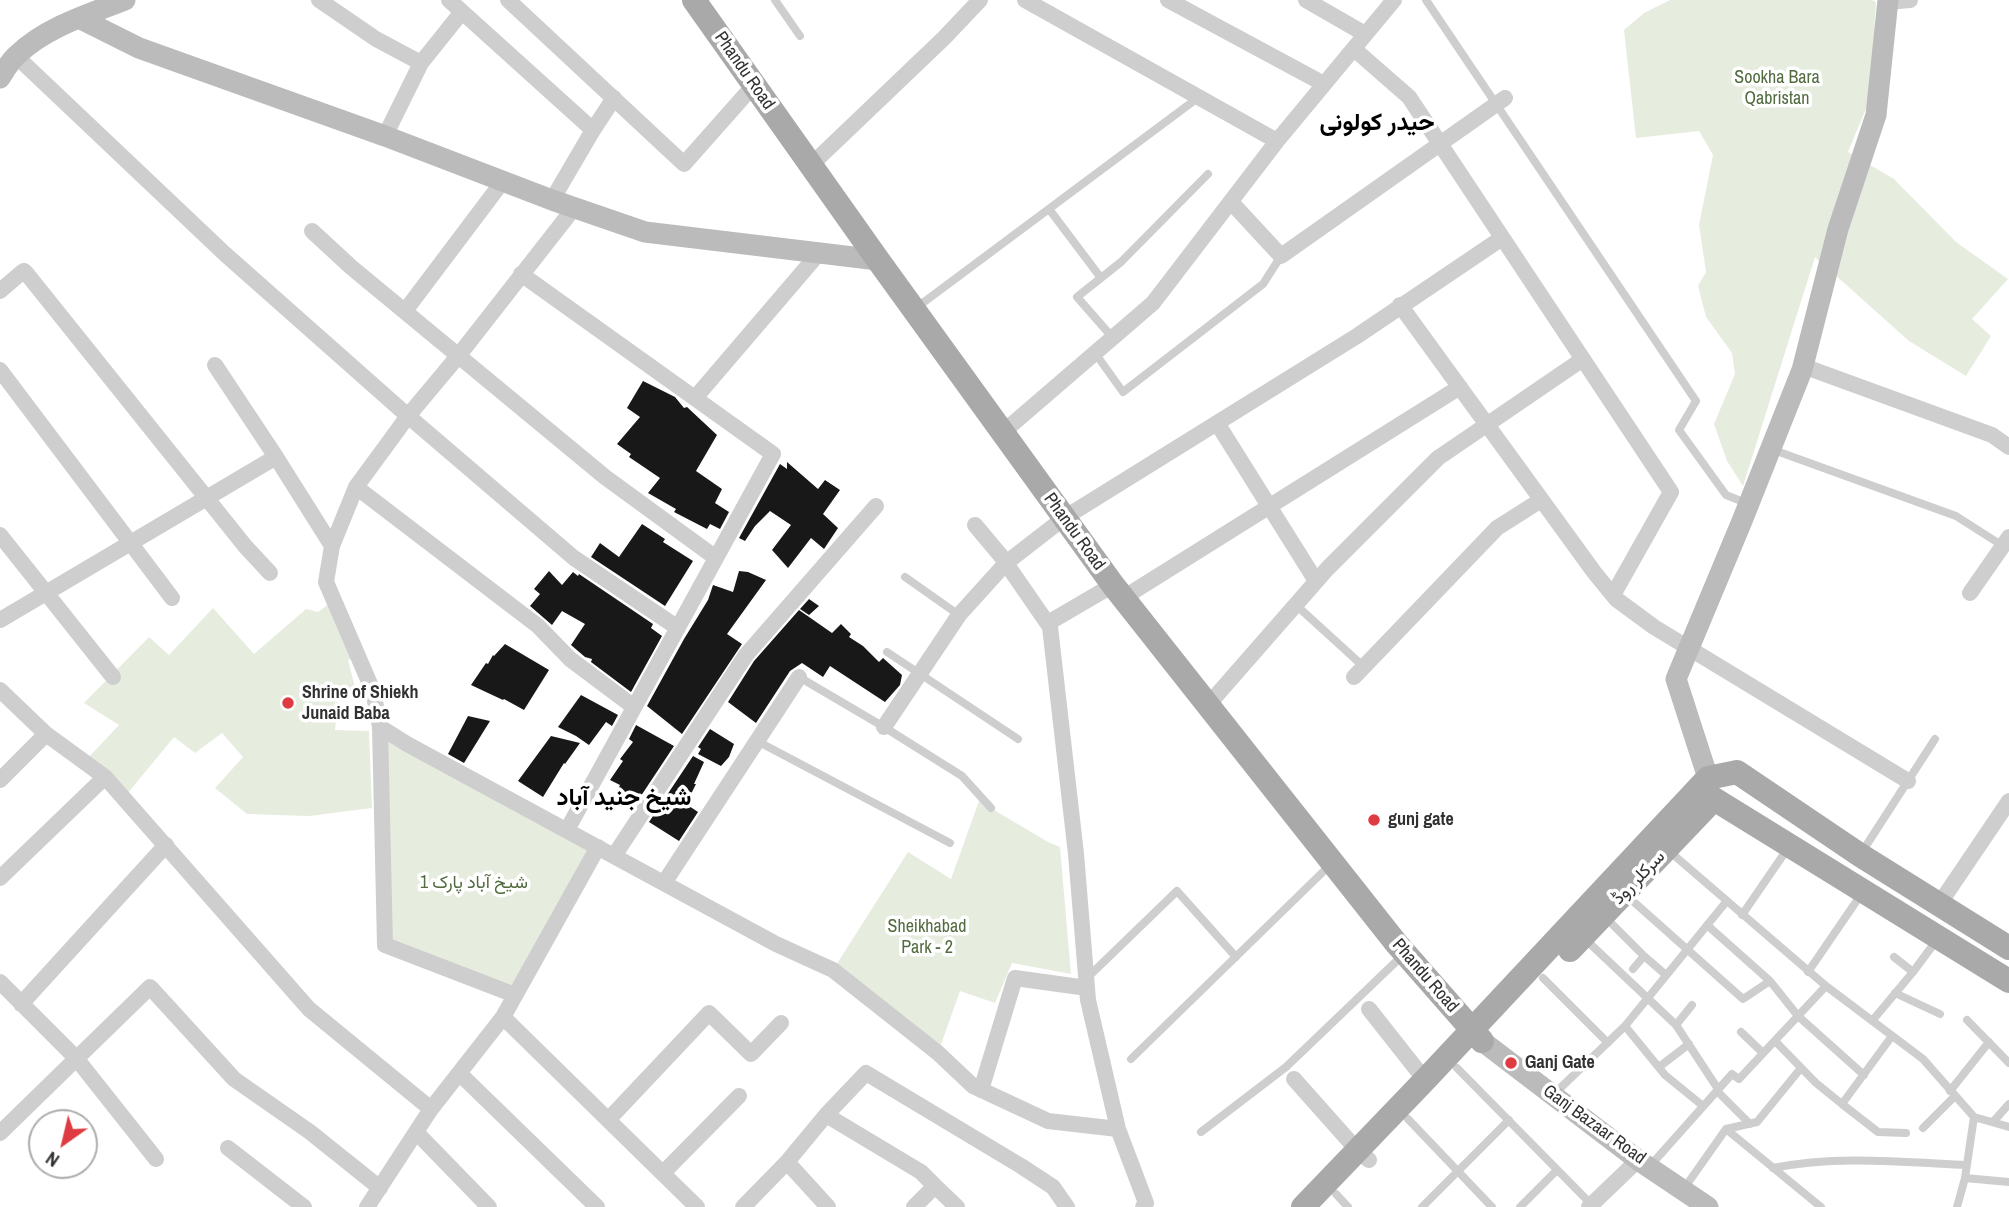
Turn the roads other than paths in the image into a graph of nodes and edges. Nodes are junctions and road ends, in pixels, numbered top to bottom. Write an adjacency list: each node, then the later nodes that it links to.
1 (125, 0): 16 (street)
2 (319, 0): 21 (street)
3 (449, 0): 15 (street)
4 (508, 0): 26 (street)
5 (694, 0): 24 (main road, Phandu Road)
6 (775, 0): 18 (lane)
7 (980, 0): 32 (street)
8 (1025, 0): 25 (street)
9 (1168, 0): 23 (street)
10 (1306, 0): 17 (street)
11 (1394, 0): 17 (street)
12 (1426, 0): 27 (lane)
13 (1910, 0): 14 (street)
14 (1887, 1): 55 (street)
15 (461, 13): 21 (street); 28 (street)
16 (79, 18): 20 (street); 29 (street)
17 (1366, 34): 19 (street)
18 (800, 36)
19 (1354, 49): 23 (street); 31 (street)
20 (8, 50): 22 (street); 59 (street)
21 (421, 63): 29 (street)
22 (0, 78)
23 (1324, 84): 30 (street)
24 (754, 85): 26 (street); 32 (main road, Phandu Road)
25 (1199, 97): 30 (street); 38 (lane)
26 (614, 98): 28 (street)
27 (1500, 101): 31 (street); 69 (lane)
28 (593, 130): 35 (street)
29 (385, 136): 34 (street)
30 (1277, 141): 36 (street)
31 (1440, 144): 40 (street); 42 (street)
32 (811, 165): 43 (main road, Phandu Road)
33 (1208, 174): 45 (lane)
34 (503, 181): 35 (street); 49 (street)
35 (552, 200): 37 (street)
36 (1231, 202): 42 (street); 50 (street)
37 (574, 208): 41 (street); 44 (street)
38 (1049, 209): 45 (lane); 48 (lane)
39 (312, 231): 49 (street)
40 (1502, 238): 47 (street); 53 (street)
41 (819, 253): 43 (street); 58 (street)
42 (1281, 256): 51 (lane)
43 (878, 260): 48 (main road, Phandu Road)
44 (521, 274): 52 (street); 58 (street)
45 (1101, 278): 50 (lane)
46 (0, 291): 67 (street)
47 (1400, 305): 57 (street); 60 (street)
48 (914, 310): 62 (main road, Phandu Road)
49 (405, 311): 52 (street)
50 (1113, 338): 51 (street)
51 (1095, 353): 62 (street)
52 (459, 355): 59 (street); 78 (street)
53 (1583, 359): 61 (street); 86 (street)
54 (215, 365): 65 (street)
55 (1803, 366): 63 (street); 64 (street)
56 (0, 370): 76 (street)
57 (1460, 387): 61 (street); 71 (street)
58 (695, 398): 78 (street)
59 (408, 416): 66 (street); 92 (street)
60 (1217, 423): 71 (street); 72 (street)
61 (1486, 424): 68 (street); 82 (street)
62 (1002, 433): 72 (main road, Phandu Road)
63 (2009, 447)
64 (1771, 449): 69 (street); 75 (lane)
65 (276, 457): 67 (street); 77 (street)
66 (356, 487): 77 (street); 101 (street)
67 (206, 498): 76 (street); 80 (street)
68 (1541, 500): 86 (street); 95 (street)
69 (1749, 504): 93 (street)
70 (876, 506): 121 (street)
71 (1269, 506): 82 (street); 83 (street)
72 (1064, 518): 79 (street); 83 (main road, Phandu Road)
73 (975, 525): 79 (street)
74 (0, 535): 85 (street)
75 (2006, 542): 84 (street)
76 (130, 543): 85 (street); 87 (street)
77 (331, 546): 102 (street)
78 (716, 558): 92 (street)
79 (1006, 563): 89 (street); 91 (street)
80 (270, 573)
81 (905, 577): 89 (lane)
82 (1316, 581): 88 (street)
83 (1118, 592): 91 (street); 100 (main road, Phandu Road)
84 (1970, 593)
85 (47, 594): 90 (street); 97 (street)
86 (1613, 595): 93 (street)
87 (172, 598)
88 (1296, 604): 95 (lane); 100 (street)
89 (959, 615): 96 (street)
90 (0, 620)
91 (1048, 623): 148 (street)
92 (678, 628): 101 (street)
93 (1689, 648): 110 (street); 111 (street)
94 (887, 652): 96 (lane)
95 (1359, 672)
96 (920, 673): 103 (street); 105 (lane)
97 (113, 677)
98 (799, 677): 103 (lane); 107 (street)
99 (0, 690): 104 (street)
100 (1208, 705): 122 (main road, Phandu Road)
101 (634, 707): 114 (street)
102 (380, 727): 114 (street); 151 (street)
103 (884, 727): 113 (lane)
104 (46, 734): 108 (street); 109 (street)
105 (1018, 739)
106 (1935, 739): 110 (lane)
107 (757, 741): 115 (lane); 124 (street)
108 (105, 777): 116 (street); 123 (street)
109 (0, 780)
110 (1908, 781): 120 (lane)
111 (1711, 789): 117 (main road); 119 (main road, سرکلر روڈ); 120 (main road); 165 (main road)
112 (2009, 801): 128 (street)
113 (991, 808)
114 (567, 831): 118 (street)
115 (950, 843)
116 (166, 845): 153 (street); 190 (street)
117 (1790, 846): 125 (main road); 130 (lane)
118 (598, 847): 121 (street); 151 (street)
119 (1667, 849): 126 (main road, سرکلر روڈ); 127 (lane)
120 (1860, 855): 128 (main road)
121 (614, 856): 124 (street)
122 (1332, 863): 136 (main road, Phandu Road); 138 (lane)
123 (0, 878)
124 (664, 883): 182 (street)
125 (1863, 891): 133 (main road); 141 (lane)
126 (1624, 893): 129 (main road, سرکلر روڈ); 135 (lane)
127 (1726, 902): 130 (lane); 131 (lane)
128 (1940, 904): 134 (main road)
129 (1603, 915): 132 (main road, سرکلر روڈ); 137 (lane)
130 (1742, 915): 141 (lane)
131 (1707, 925): 135 (lane); 145 (lane)
132 (1583, 936): 144 (main road, سرکلر روڈ); 152 (lane)
133 (1939, 938): 142 (lane); 146 (main road)
134 (2009, 948)
135 (1687, 949): 143 (lane); 145 (lane)
136 (1405, 953): 165 (main road, Phandu Road); 203 (lane)
137 (1644, 956): 140 (lane); 143 (lane)
138 (1236, 957): 148 (lane); 173 (lane)
139 (1894, 957): 142 (lane)
140 (1633, 969)
141 (1808, 971): 149 (lane)
142 (1913, 972): 150 (lane)
143 (1666, 975): 152 (lane)
144 (1543, 978): 165 (main road, سرکلر روڈ); 169 (lane)
145 (1770, 981): 157 (lane)
146 (2009, 981)
147 (0, 982): 153 (street)
148 (1086, 983): 182 (street); 200 (street)
149 (1826, 986): 157 (lane); 160 (lane)
150 (1895, 993): 156 (lane); 160 (lane)
151 (515, 995): 158 (street)
152 (1647, 999): 162 (lane); 163 (lane)
153 (22, 1004): 172 (street)
154 (1692, 1005): 162 (lane)
155 (1369, 1009): 181 (street)
156 (1941, 1014)
157 (1798, 1016): 167 (lane); 179 (lane)
158 (503, 1017): 178 (street); 193 (street)
159 (1967, 1020): 168 (lane)
160 (1872, 1021): 166 (lane)
161 (781, 1023): 193 (street)
162 (1676, 1025): 170 (lane)
163 (1625, 1026): 169 (lane); 175 (lane)
164 (1741, 1032): 171 (lane)
165 (1477, 1035): 176 (main road, سرکلر روڈ); 181 (main road); 185 (street, Ganj Bazaar Road)
166 (1892, 1036): 179 (lane); 184 (lane)
167 (1775, 1041): 171 (lane); 177 (lane)
168 (1989, 1042): 174 (lane); 184 (lane)
169 (1608, 1043): 185 (lane)
170 (1689, 1044): 175 (lane); 183 (lane)
171 (1763, 1053): 183 (lane)
172 (76, 1058): 204 (street); 208 (street); 219 (street)
173 (1131, 1059)
174 (2009, 1063)
175 (1659, 1067): 189 (lane)
176 (1457, 1068): 194 (main road, سرکلر روڈ); 195 (lane)
177 (1801, 1068): 187 (lane); 197 (lane)
178 (459, 1073): 190 (street); 226 (street)
179 (1864, 1075): 187 (lane)
180 (1294, 1079): 207 (street)
181 (1425, 1080): 207 (main road)
182 (981, 1090): 200 (street)
183 (1718, 1090): 189 (lane); 197 (lane)
184 (1952, 1094): 192 (lane); 199 (lane)
185 (1553, 1095): 210 (street, Ganj Bazaar Road)
186 (739, 1096): 215 (street)
187 (1842, 1104): 205 (lane)
188 (2009, 1104): 196 (lane)
189 (1703, 1106): 210 (lane)
190 (431, 1109): 202 (street)
191 (826, 1115): 209 (street); 218 (street); 232 (street)
192 (1974, 1117): 196 (lane); 211 (lane)
193 (608, 1119): 215 (street)
194 (1408, 1119): 207 (main road, سرکلر روڈ); 214 (lane)
195 (1509, 1120): 213 (lane); 214 (lane)
196 (1993, 1122): 198 (lane)
197 (1749, 1124): 201 (lane)
198 (2009, 1127)
199 (1923, 1128)
200 (1118, 1129): 233 (street)
201 (1726, 1129): 212 (lane); 220 (lane)
202 (416, 1132): 219 (street); 225 (street)
203 (1201, 1132)
204 (0, 1133)
205 (1906, 1133)
206 (228, 1147): 223 (street)
207 (1363, 1156): 221 (main road, سرکلر روڈ); 234 (main road)
208 (156, 1159)
209 (787, 1163): 228 (street); 229 (street)
210 (1644, 1163): 220 (street, Ganj Bazaar Road); 222 (street)
211 (1966, 1165): 212 (lane); 216 (lane)
212 (1773, 1168): 239 (lane)
213 (1557, 1170): 222 (lane); 237 (lane)
214 (1457, 1172): 235 (lane); 236 (lane)
215 (663, 1174): 227 (street)
216 (1965, 1178): 217 (lane); 240 (lane)
217 (2009, 1182)
218 (935, 1186): 230 (street); 231 (street)
219 (380, 1188): 224 (street)
220 (1683, 1189): 238 (street, Ganj Bazaar Road)
221 (1336, 1203)
222 (1591, 1206)
223 (304, 1207)
224 (368, 1207)
225 (489, 1207)
226 (597, 1207)
227 (697, 1207)
228 (743, 1207)
229 (828, 1207)
230 (914, 1207)
231 (957, 1207)
232 (1067, 1207)
233 (1143, 1207)
234 (1303, 1207)
235 (1422, 1207)
236 (1492, 1207)
237 (1520, 1207)
238 (1708, 1207)
239 (1821, 1207)
240 (1957, 1207)

